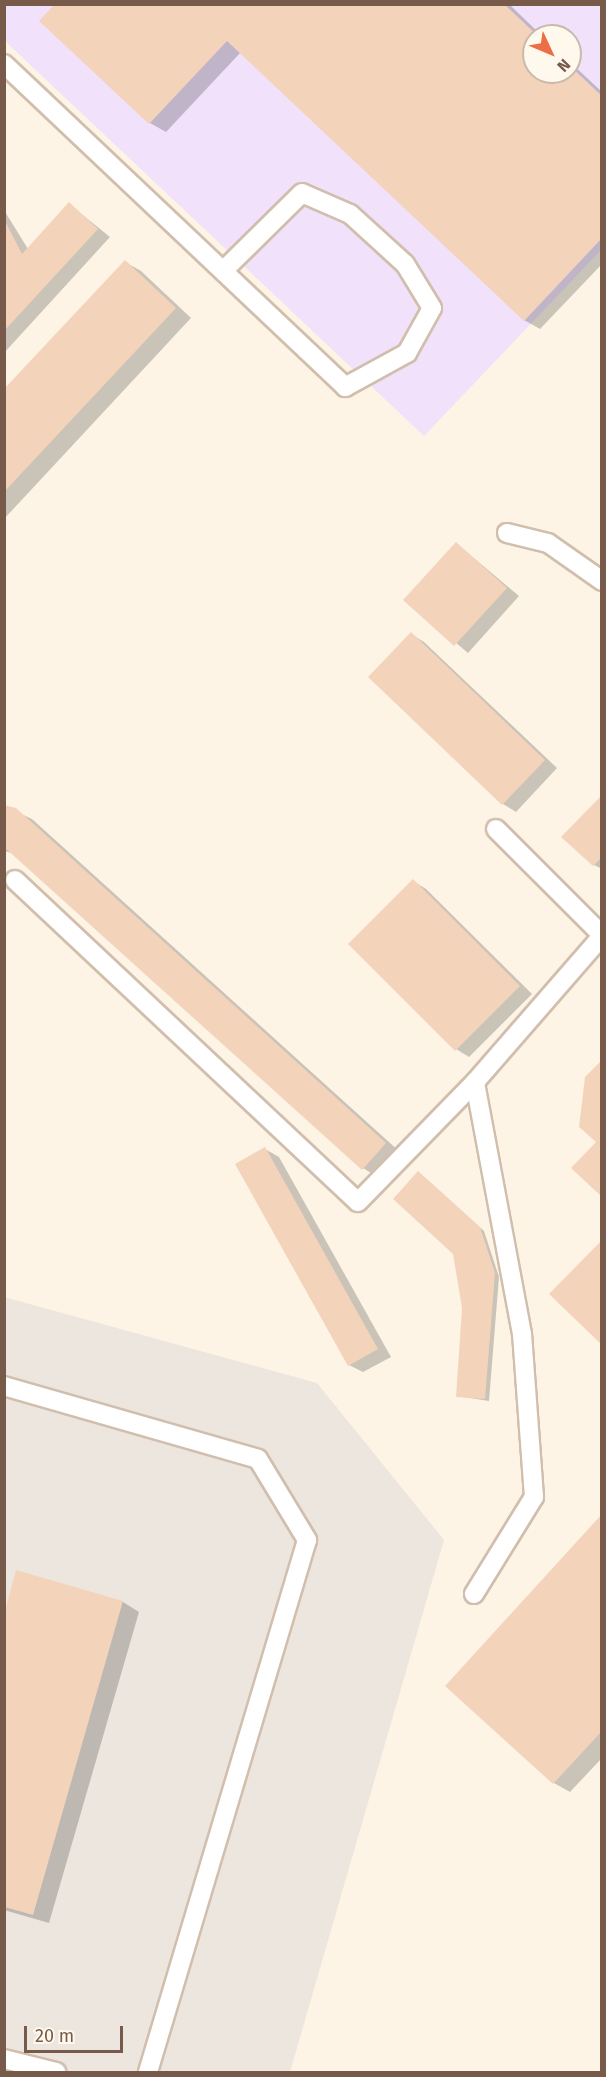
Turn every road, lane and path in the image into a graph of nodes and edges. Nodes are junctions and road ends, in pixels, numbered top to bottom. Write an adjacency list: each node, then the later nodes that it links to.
1 (4, 64): 2 (lane)
2 (224, 270): 2 (lane)
3 (507, 533): 4 (lane)
4 (602, 581)
5 (496, 829): 7 (lane)
6 (15, 880): 8 (lane)
7 (602, 935): 8 (lane)
8 (475, 1082): 10 (lane)
9 (4, 1386): 13 (lane)
10 (474, 1594)
11 (4, 2059): 12 (lane)
12 (56, 2073)
13 (148, 2073)

